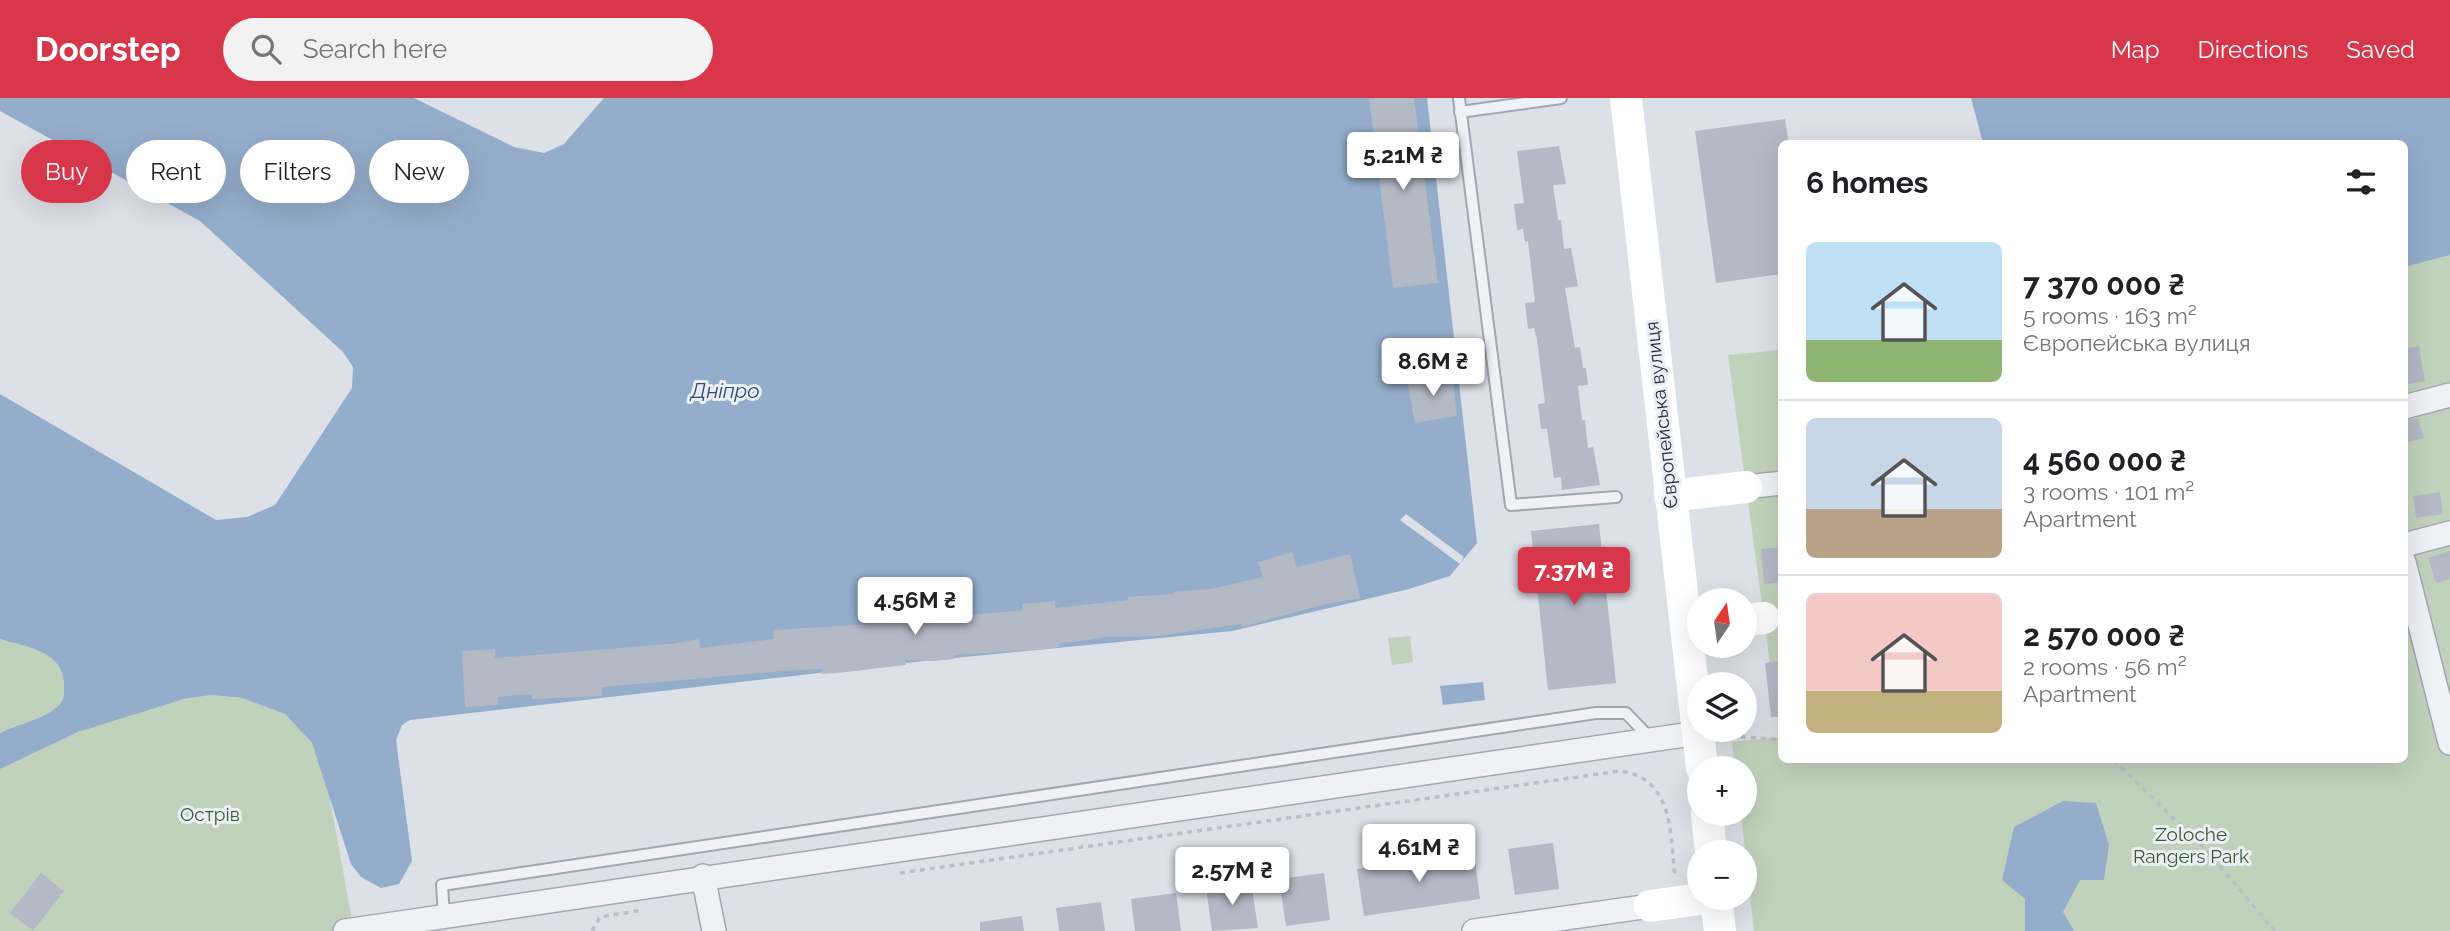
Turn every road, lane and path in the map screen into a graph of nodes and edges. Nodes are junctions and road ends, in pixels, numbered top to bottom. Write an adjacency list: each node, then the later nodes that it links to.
1 (1459, 98): 4 (lane)
2 (1561, 98): 4 (lane)
3 (1626, 98): 9 (street, Європейська вулиця)
4 (1460, 112): 10 (lane)
5 (2450, 394): 6 (street)
6 (2408, 406)
7 (1778, 483): 8 (street)
8 (1746, 487): 9 (street)
9 (1670, 496): 14 (street, Європейська вулиця)
10 (1616, 497)
11 (2450, 533): 12 (street)
12 (2408, 544)
13 (2408, 577): 15 (street)
14 (1687, 592)
15 (2447, 719): 20 (street)
16 (1687, 734): 18 (street)
17 (1757, 738): 19 (path)
18 (1651, 739): 23 (street); 27 (lane)
19 (1778, 740)
20 (2450, 743)
21 (2117, 763): 34 (path)
22 (888, 874): 24 (path)
23 (704, 876): 27 (street); 31 (street)
24 (1679, 902): 28 (street)
25 (654, 908): 30 (path)
26 (1717, 910): 33 (street)
27 (444, 916): 29 (street)
28 (1541, 926): 32 (street)
29 (345, 931)
30 (592, 931)
31 (714, 931)
32 (1474, 931)
33 (1720, 931)
34 (2275, 931)

